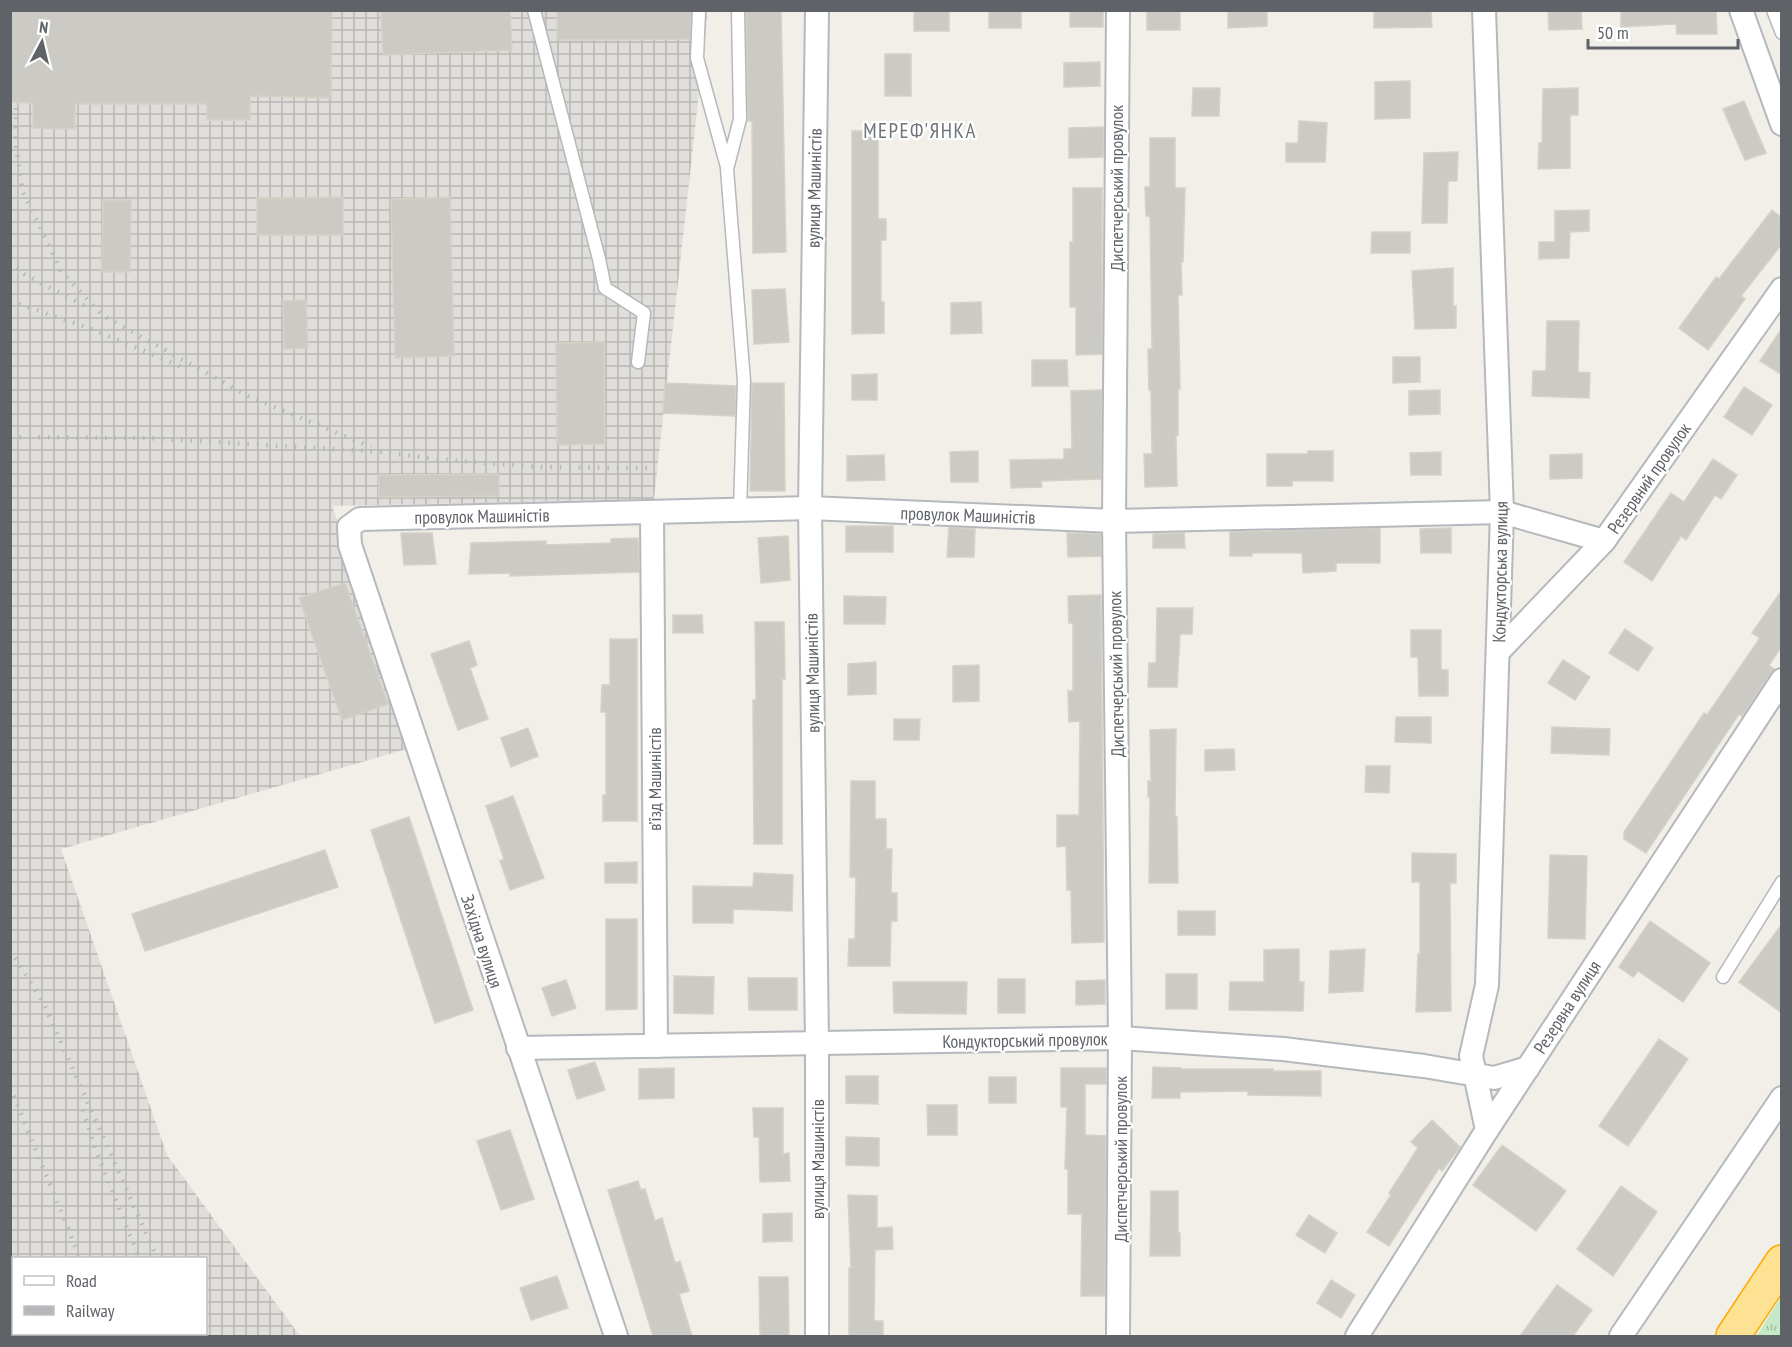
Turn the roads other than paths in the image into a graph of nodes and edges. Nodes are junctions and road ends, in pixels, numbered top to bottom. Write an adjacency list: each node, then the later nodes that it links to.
1 (534, 10): 13 (lane)
2 (699, 10): 11 (lane)
3 (738, 10): 11 (lane)
4 (817, 10): 14 (street, вулиця Машиністів)
5 (1118, 10): 18 (street, Диспетчерський провулок)
6 (1484, 10): 16 (street, Кондукторська вулиця)
7 (1741, 10): 10 (street)
8 (1773, 10): 9 (lane)
9 (1782, 33)
10 (1782, 124)
11 (727, 169): 15 (lane)
12 (1782, 289): 19 (street, Резервний провулок)
13 (638, 362)
14 (810, 508): 15 (street, провулок Машиністів); 18 (street, провулок Машиністів); 26 (street, вулиця Машиністів)
15 (740, 510): 17 (street, провулок Машиністів)
16 (1502, 512): 18 (street, провулок Машиністів); 19 (street, провулок Машиністів); 21 (street, Кондукторська вулиця)
17 (652, 513): 20 (street, провулок Машиністів); 27 (street, в’їзд Машиністів)
18 (1114, 521): 25 (street, Диспетчерський провулок)
19 (1604, 541): 21 (street, Резервний провулок)
20 (350, 545): 28 (street, Західна вулиця)
21 (1498, 652): 30 (street, Кондукторська вулиця)
22 (1781, 682): 29 (street, Резервна вулиця)
23 (1782, 882): 24 (lane)
24 (1723, 977)
25 (1120, 1038): 26 (street, Кондукторський провулок); 30 (street, Кондукторський провулок); 36 (street, Диспетчерський провулок)
26 (818, 1044): 27 (street, Кондукторський провулок); 35 (street, вулиця Машиністів)
27 (656, 1046): 28 (street, Кондукторський провулок)
28 (518, 1048): 34 (street, Західна вулиця)
29 (1528, 1068): 30 (street, Кондукторський провулок); 32 (street, Резервна вулиця)
30 (1475, 1075): 32 (street, Кондукторська вулиця)
31 (1782, 1098): 38 (street)
32 (1487, 1130): 37 (street, Резервна вулиця)
33 (1782, 1262): 39 (highway)
34 (616, 1336)
35 (817, 1336)
36 (1118, 1336)
37 (1357, 1336)
38 (1621, 1336)
39 (1733, 1336)

